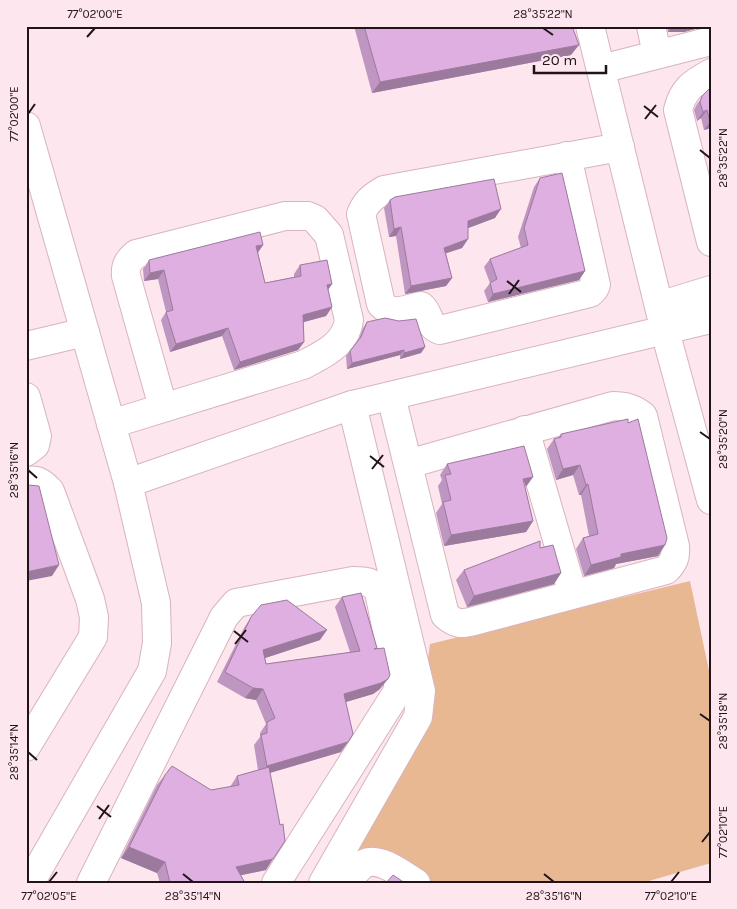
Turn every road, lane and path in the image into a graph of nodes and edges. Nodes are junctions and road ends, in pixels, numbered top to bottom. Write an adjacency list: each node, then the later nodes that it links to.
1 (590, 26): 5 (street)
2 (651, 26): 4 (street)
3 (711, 41): 4 (street)
4 (658, 54): 5 (street)
5 (600, 69): 8 (street)
6 (711, 73): 11 (street)
7 (26, 126): 10 (street)
8 (620, 147): 9 (street); 14 (street)
9 (567, 156): 9 (street)
10 (35, 187): 16 (street)
11 (706, 206): 12 (street)
12 (711, 242)
13 (711, 290): 14 (street)
14 (662, 319): 15 (street); 18 (street); 28 (street)
15 (711, 320)
16 (85, 332): 17 (street); 22 (street)
17 (26, 346)
18 (391, 396): 20 (street); 25 (street)
19 (26, 397): 24 (street)
20 (352, 405): 27 (street); 34 (street)
21 (163, 407): 21 (street); 22 (street)
22 (111, 424): 27 (street)
23 (525, 430): 25 (street); 29 (street); 29 (street)
24 (26, 452)
25 (408, 464): 29 (street)
26 (26, 481): 30 (street)
27 (128, 483): 31 (street)
28 (711, 500)
29 (573, 594)
30 (26, 747)
31 (28, 883)
32 (91, 883): 33 (street)
33 (276, 883)
34 (323, 883)
35 (349, 883): 36 (street)
36 (416, 883)

